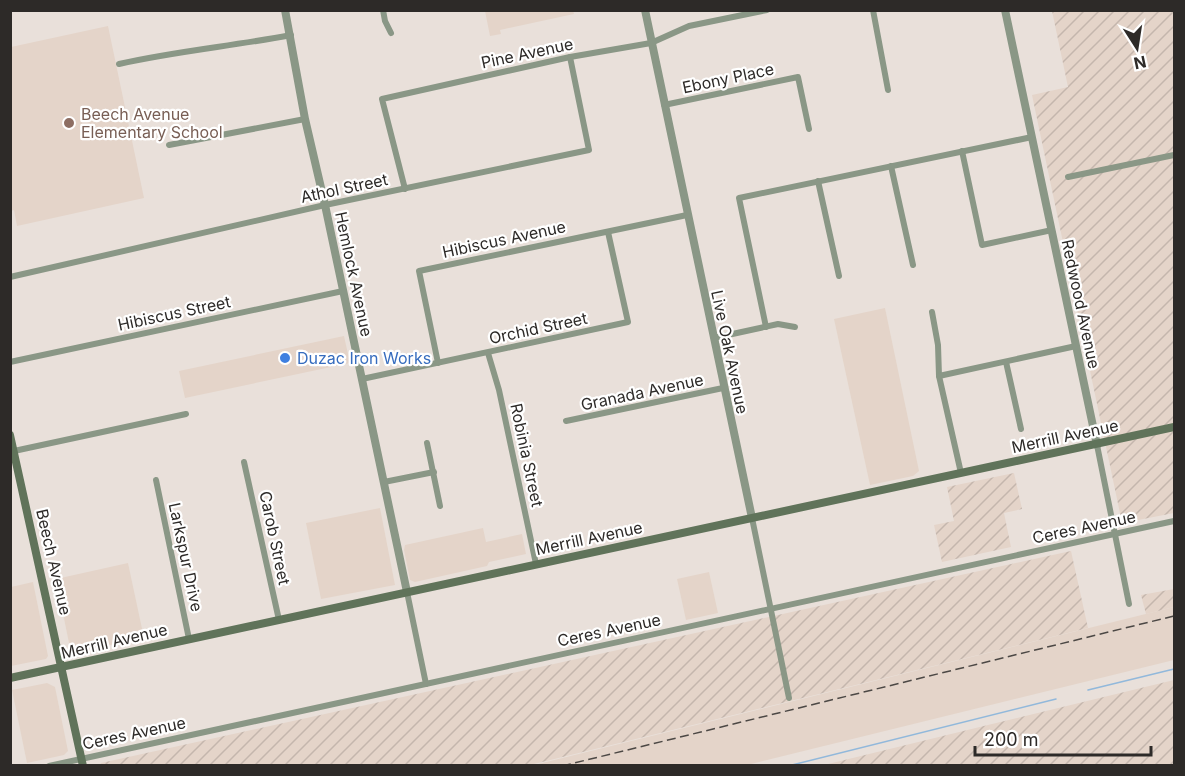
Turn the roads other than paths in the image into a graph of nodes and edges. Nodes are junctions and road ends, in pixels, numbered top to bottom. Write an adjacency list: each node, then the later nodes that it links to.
1 (285, 10): 8 (street, Hemlock Avenue)
2 (383, 10): 7 (street)
3 (645, 10): 9 (street, Live Oak Avenue)
4 (767, 10): 9 (street, Pine Avenue)
5 (873, 10): 12 (street)
6 (1005, 10): 16 (street, Redwood Avenue)
7 (391, 33)
8 (291, 35): 11 (street); 14 (street, Hemlock Avenue)
9 (651, 43): 10 (street, Pine Avenue); 13 (street, Live Oak Avenue)
10 (570, 57): 23 (street, Athol Street); 23 (street, Pine Avenue)
11 (119, 64)
12 (888, 90)
13 (664, 105): 15 (street, Ebony Place); 25 (street, Live Oak Avenue)
14 (304, 119): 17 (street); 24 (street, Hemlock Avenue)
15 (809, 129)
16 (1032, 137): 18 (street); 26 (street, Redwood Avenue)
17 (169, 145)
18 (962, 151): 20 (street); 26 (street)
19 (1174, 155): 21 (street)
20 (891, 166): 22 (street); 28 (street)
21 (1068, 177)
22 (819, 182): 29 (street); 33 (street)
23 (405, 189): 24 (street, Athol Street)
24 (325, 206): 30 (street, Athol Street); 31 (street, Hemlock Avenue)
25 (687, 215): 27 (street, Hibiscus Avenue); 35 (street, Live Oak Avenue)
26 (1052, 230): 36 (street, Redwood Avenue)
27 (608, 232): 37 (street, Orchid Street); 40 (street, Hibiscus Avenue)
28 (913, 265)
29 (839, 276)
30 (10, 277)
31 (343, 291): 38 (street, Hibiscus Street); 42 (street, Hemlock Avenue)
32 (932, 312): 41 (street)
33 (766, 327): 34 (street); 35 (street)
34 (795, 327)
35 (714, 338): 43 (street, Live Oak Avenue)
36 (1076, 346): 39 (street); 50 (street, Redwood Avenue)
37 (488, 353): 40 (street, Orchid Street); 61 (street, Robinia Street)
38 (10, 362)
39 (1006, 362): 41 (street); 47 (street)
40 (438, 363): 42 (street, Orchid Street)
41 (939, 376): 54 (street)
42 (362, 379): 56 (street, Hemlock Avenue)
43 (723, 388): 45 (street, Granada Avenue); 58 (street, Live Oak Avenue)
44 (186, 414): 51 (street)
45 (566, 422)
46 (1174, 427): 50 (main road, Merrill Avenue)
47 (1021, 429)
48 (10, 435): 51 (main road, Beech Avenue)
49 (426, 443): 53 (street)
50 (1096, 445): 54 (main road, Merrill Avenue); 60 (street, Redwood Avenue)
51 (14, 451): 67 (main road, Beech Avenue)
52 (244, 462): 65 (street, Carob Street)
53 (434, 472): 56 (street); 57 (street)
54 (961, 473): 58 (main road, Merrill Avenue)
55 (156, 480): 66 (street, Larkspur Drive)
56 (384, 482): 62 (street, Hemlock Avenue)
57 (440, 506)
58 (752, 518): 61 (main road, Merrill Avenue); 64 (street, Live Oak Avenue)
59 (1174, 521): 60 (street, Ceres Avenue)
60 (1115, 534): 63 (street, Redwood Avenue); 64 (street, Ceres Avenue)
61 (537, 564): 62 (main road, Merrill Avenue)
62 (406, 592): 65 (main road, Merrill Avenue); 69 (street, Hemlock Avenue)
63 (1129, 603)
64 (771, 609): 69 (street, Ceres Avenue); 70 (street, Live Oak Avenue)
65 (279, 620): 66 (main road, Merrill Avenue)
66 (189, 639): 67 (main road, Merrill Avenue)
67 (62, 668): 68 (main road, Merrill Avenue); 71 (main road, Beech Avenue)
68 (10, 678)
69 (426, 684): 71 (street, Ceres Avenue)
70 (789, 698)
71 (82, 762): 72 (street, Ceres Avenue)
72 (49, 765)

